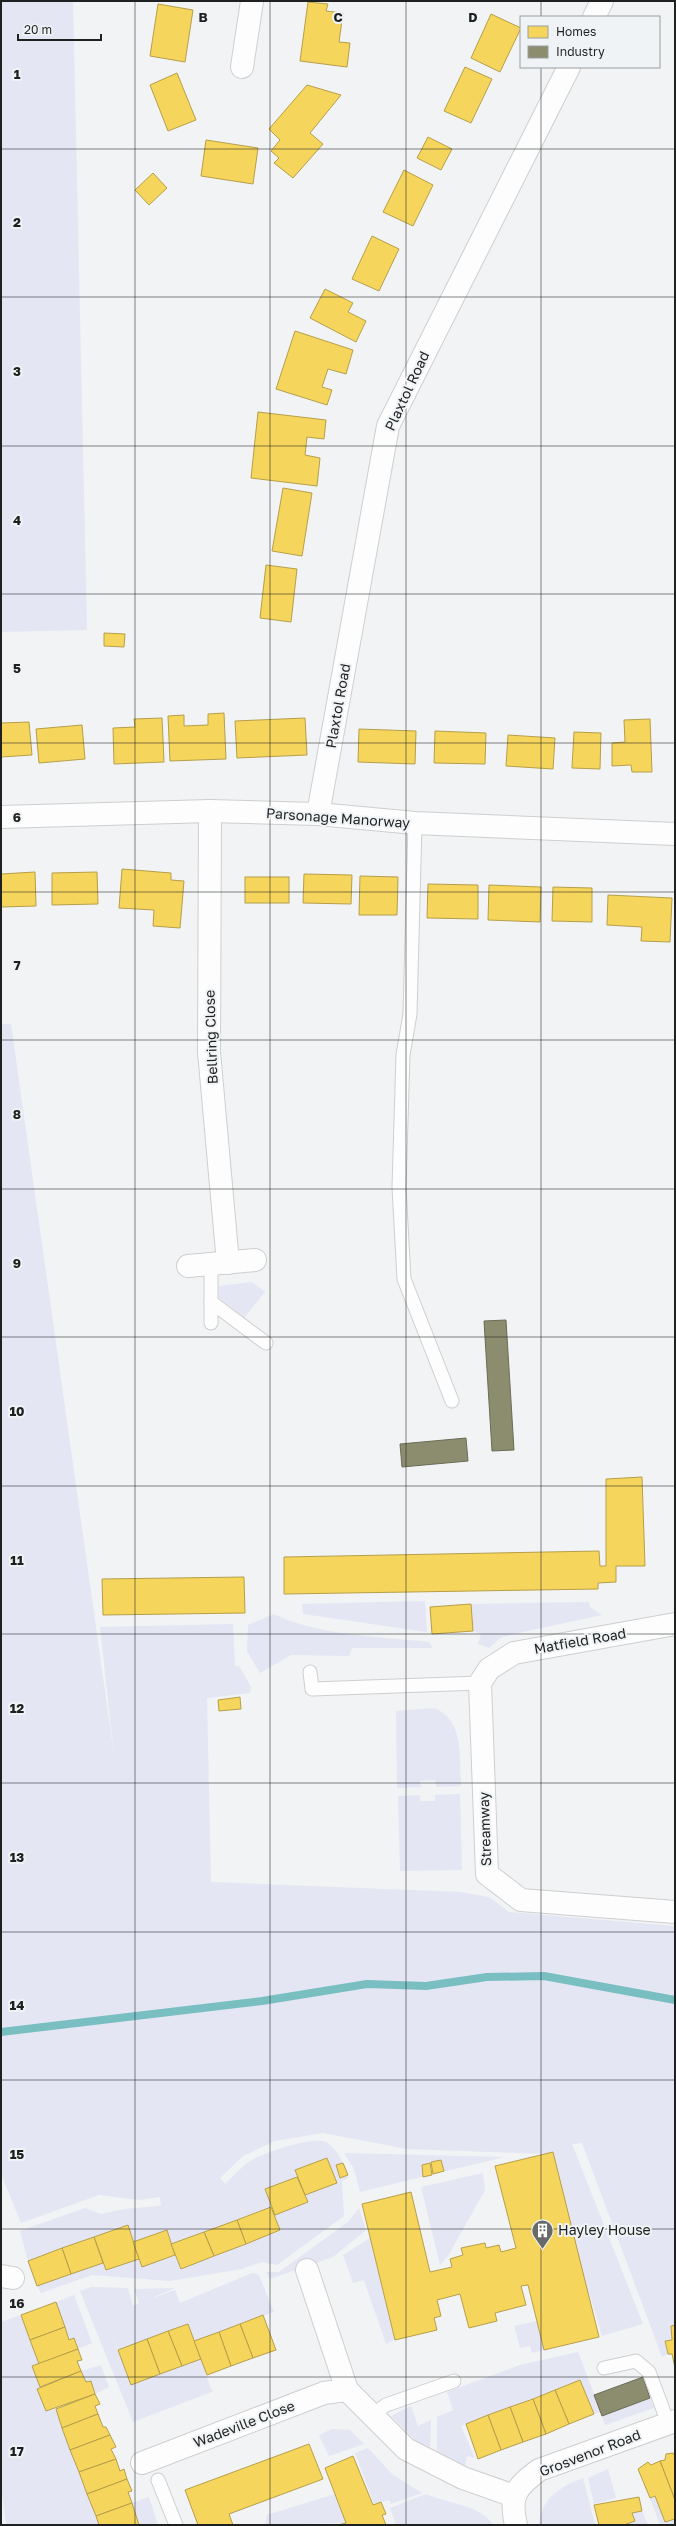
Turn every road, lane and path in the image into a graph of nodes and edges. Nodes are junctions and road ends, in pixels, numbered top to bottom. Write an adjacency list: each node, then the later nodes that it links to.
1 (252, 1): 4 (street)
2 (602, 1): 3 (street)
3 (594, 16)
4 (242, 68)
5 (568, 68): 7 (street, Plaxtol Road)
6 (210, 811): 7 (street, Parsonage Manorway); 8 (street, Parsonage Manorway); 12 (street, Bellring Close)
7 (318, 814): 9 (street, Parsonage Manorway)
8 (1, 817)
9 (415, 823): 10 (street, Parsonage Manorway); 17 (lane)
10 (675, 834)
11 (255, 1260): 12 (street)
12 (220, 1263): 13 (street); 14 (lane)
13 (188, 1266)
14 (211, 1302): 15 (lane); 16 (lane)
15 (211, 1322)
16 (266, 1343)
17 (452, 1400)
18 (675, 1624): 20 (street, Matfield Road)
19 (310, 1672): 20 (lane)
20 (484, 1676): 21 (street, Streamway)
21 (675, 1912)
22 (307, 2270): 25 (street)
23 (604, 2368): 27 (lane)
24 (454, 2381): 26 (lane)
25 (348, 2390): 26 (street); 28 (street, Wadeville Close)
26 (372, 2415): 30 (street)
27 (672, 2422): 30 (street, Grosvenor Road)
28 (142, 2463)
29 (158, 2480): 31 (lane)
30 (514, 2496): 32 (street)
31 (176, 2525)
32 (516, 2525)

